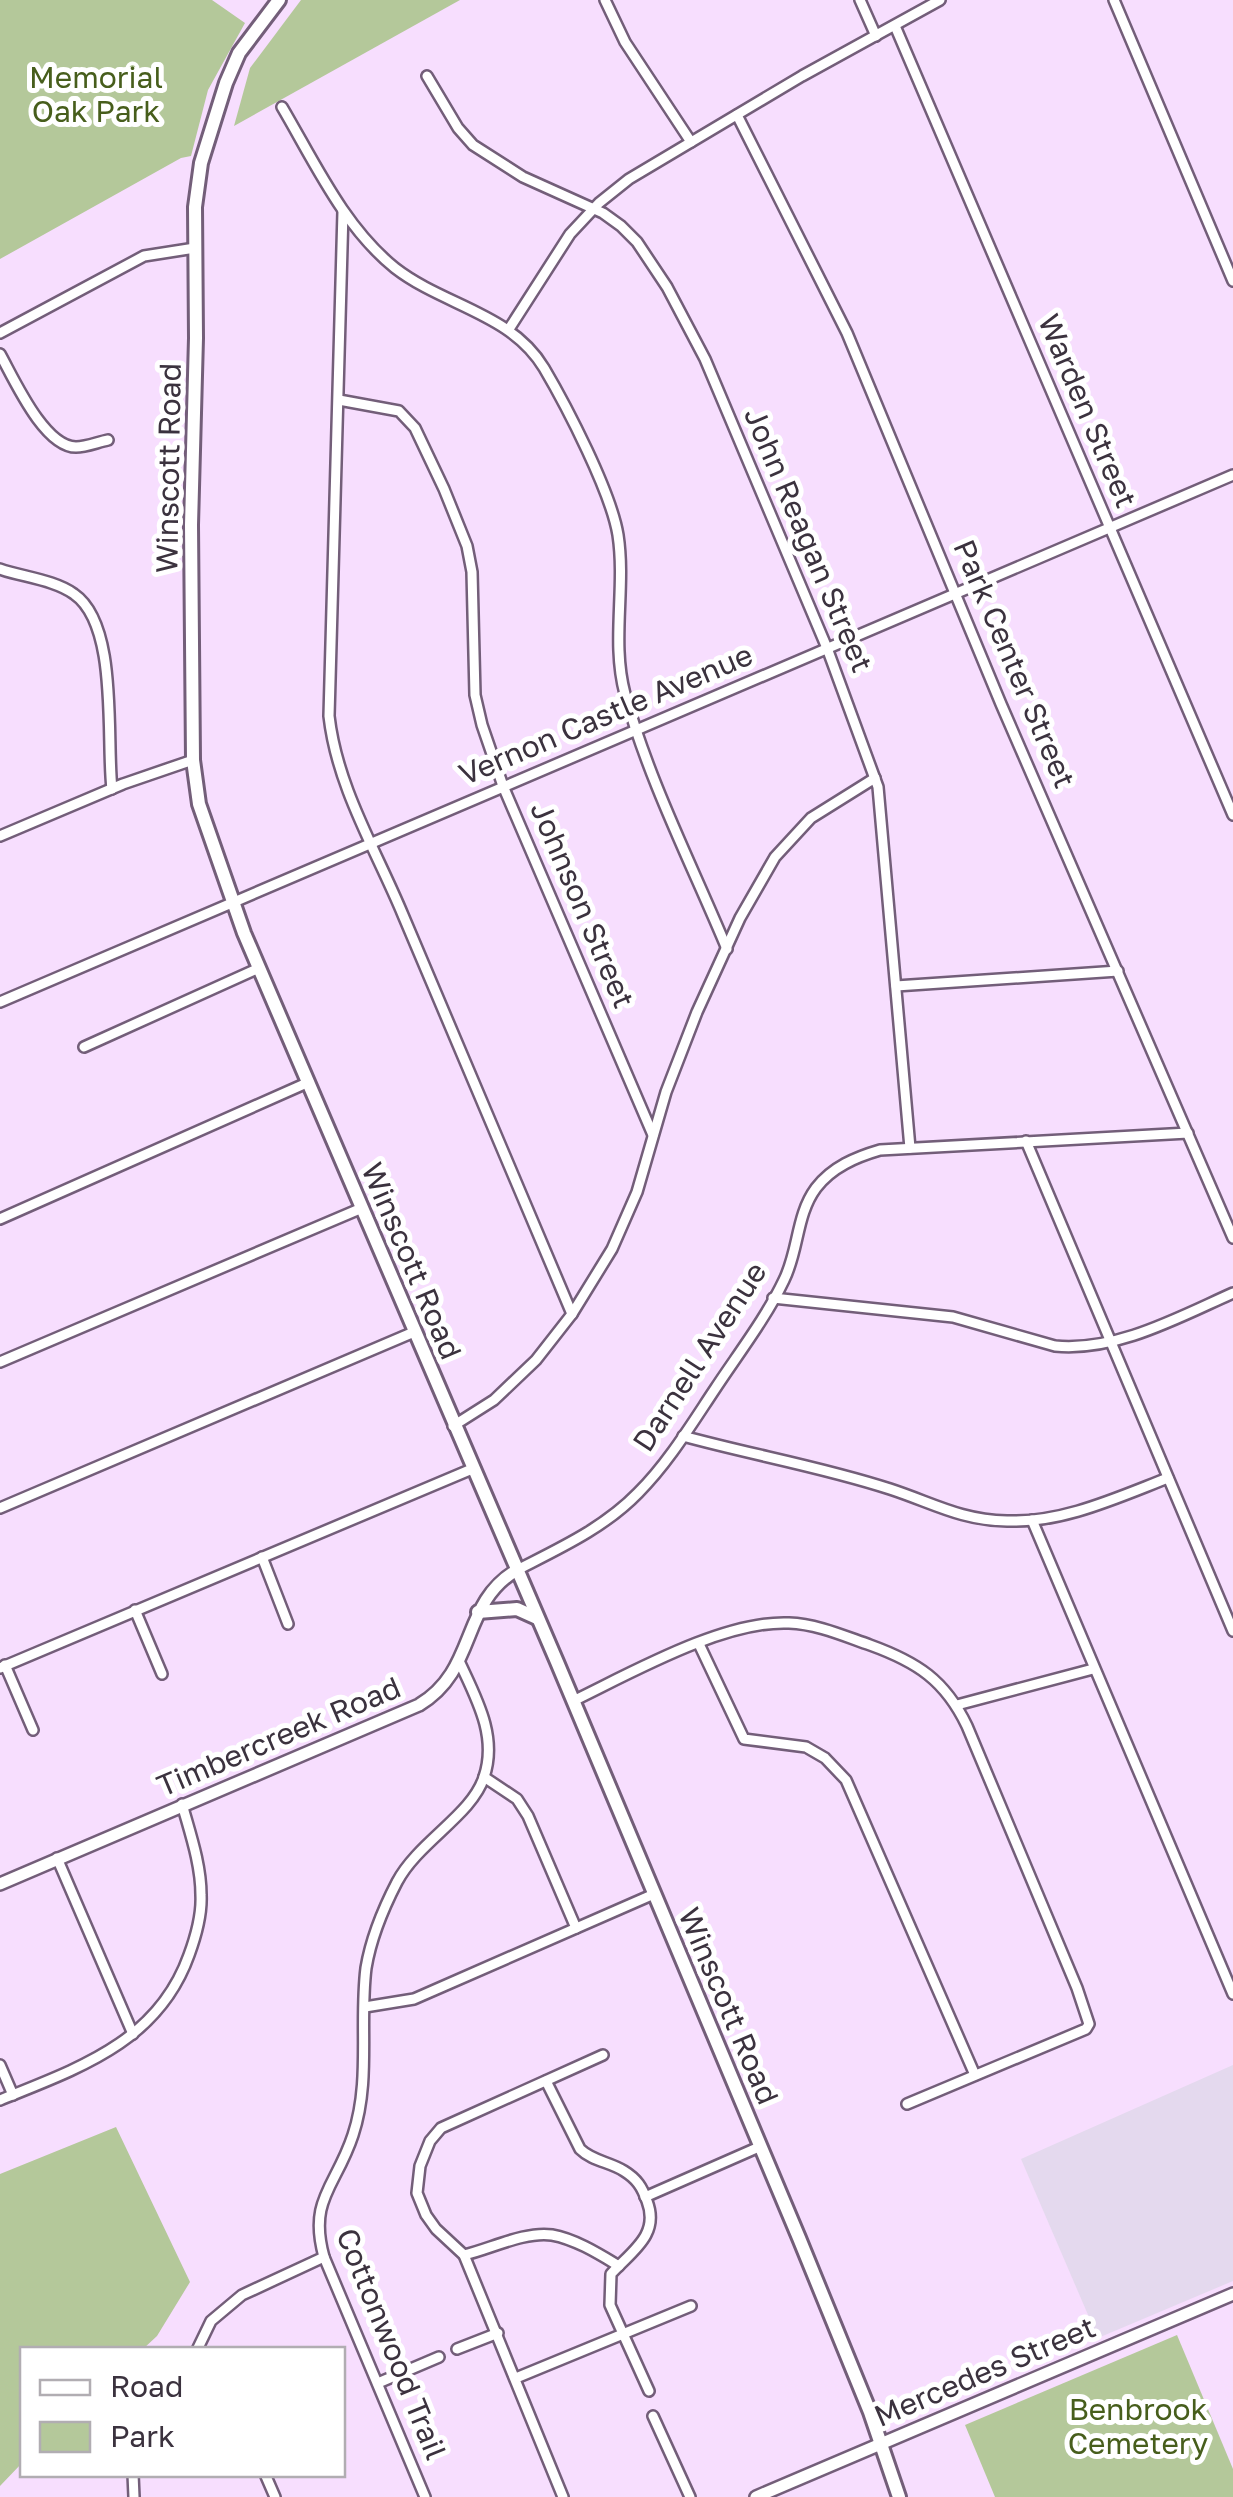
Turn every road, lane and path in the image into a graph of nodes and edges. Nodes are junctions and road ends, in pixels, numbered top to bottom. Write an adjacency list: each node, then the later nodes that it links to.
1 (279, 0): 14 (main road, Winscott Road)
2 (605, 0): 11 (street)
3 (860, 0): 7 (street)
4 (940, 0): 6 (street)
5 (1114, 0): 15 (street)
6 (895, 26): 7 (street); 22 (street, Warden Street)
7 (876, 36): 10 (street)
8 (427, 76): 12 (street, John Reagan Street)
9 (282, 108): 13 (street)
10 (736, 115): 11 (street); 24 (street, Park Center Street)
11 (692, 142): 12 (street)
12 (593, 208): 16 (street); 25 (street, John Reagan Street)
13 (343, 211): 16 (street); 19 (street)
14 (195, 248): 17 (street); 27 (main road, Winscott Road)
15 (1233, 281)
16 (509, 329): 26 (street)
17 (0, 333)
18 (0, 354): 20 (street)
19 (338, 400): 29 (street, Johnson Street); 33 (street)
20 (108, 440)
21 (1233, 474): 22 (street, Vernon Castle Avenue)
22 (1109, 529): 24 (street, Vernon Castle Avenue); 31 (street, Warden Street)
23 (0, 569): 30 (street)
24 (957, 593): 25 (street, Vernon Castle Avenue); 37 (street, Park Center Street)
25 (826, 648): 26 (street, Vernon Castle Avenue); 28 (street, John Reagan Street)
26 (636, 729): 29 (street, Vernon Castle Avenue); 35 (street)
27 (193, 760): 30 (street); 34 (main road, Winscott Road)
28 (875, 778): 35 (street); 38 (street, John Reagan Street)
29 (503, 786): 33 (street, Vernon Castle Avenue); 43 (street, Johnson Street)
30 (112, 789): 32 (street)
31 (1233, 816)
32 (0, 836)
33 (371, 842): 34 (street, Vernon Castle Avenue); 51 (street)
34 (232, 902): 36 (main road, Winscott Road); 39 (street, Vernon Castle Avenue)
35 (726, 948): 43 (street)
36 (259, 968): 40 (street); 41 (main road, Winscott Road)
37 (1118, 970): 38 (street); 42 (street, Park Center Street)
38 (896, 986): 45 (street, John Reagan Street)
39 (0, 1002)
40 (84, 1047)
41 (309, 1082): 46 (main road, Winscott Road); 47 (street)
42 (1188, 1133): 44 (street, Darnell Avenue); 48 (street, Park Center Street)
43 (653, 1135): 51 (street)
44 (1026, 1141): 45 (street, Darnell Avenue); 53 (street)
45 (910, 1148): 50 (street, Darnell Avenue)
46 (362, 1208): 52 (main road, Winscott Road); 54 (street)
47 (0, 1218)
48 (1233, 1238)
49 (1233, 1293): 53 (street)
50 (774, 1298): 53 (street); 56 (street, Darnell Avenue)
51 (572, 1314): 55 (street)
52 (414, 1332): 55 (main road, Winscott Road); 59 (street)
53 (1110, 1342): 58 (street)
54 (0, 1362)
55 (454, 1426): 57 (main road, Winscott Road)
56 (683, 1436): 60 (street); 62 (street, Darnell Avenue)
57 (472, 1468): 61 (street); 62 (main road, Winscott Road)
58 (1168, 1478): 60 (street); 67 (street)
59 (0, 1508)
60 (1032, 1520): 71 (street)
61 (262, 1557): 63 (street); 66 (street)
62 (516, 1570): 64 (street, Timbercreek Road); 65 (main road, Winscott Road)
63 (135, 1610): 70 (street); 72 (street)
64 (478, 1612): 65 (main road); 69 (street, Timbercreek Road)
65 (538, 1618): 73 (main road, Winscott Road)
66 (288, 1624)
67 (1233, 1631)
68 (699, 1644): 73 (street); 74 (street); 87 (street)
69 (459, 1661): 76 (street); 77 (street, Timbercreek Road)
70 (2, 1666): 75 (street)
71 (1094, 1669): 74 (street); 82 (street)
72 (162, 1674)
73 (573, 1700): 80 (main road, Winscott Road)
74 (957, 1705): 87 (street)
75 (32, 1730)
76 (484, 1778): 81 (street); 83 (street, Cottonwood Trail)
77 (182, 1804): 78 (street, Timbercreek Road); 84 (street)
78 (57, 1858): 79 (street, Timbercreek Road); 84 (street)
79 (0, 1884)
80 (654, 1894): 81 (street); 92 (main road, Winscott Road)
81 (576, 1928): 83 (street)
82 (1233, 1994)
83 (364, 2007): 95 (street, Cottonwood Trail)
84 (133, 2034): 89 (street)
85 (603, 2055): 88 (street)
86 (0, 2064): 89 (street)
87 (975, 2075): 91 (street)
88 (546, 2081): 93 (street); 94 (street)
89 (13, 2095): 90 (street)
90 (0, 2100)
91 (908, 2104)
92 (759, 2147): 93 (street); 108 (main road, Winscott Road)
93 (646, 2197): 96 (street)
94 (464, 2254): 96 (street); 99 (street)
95 (324, 2257): 101 (street); 105 (street, Cottonwood Trail)
96 (619, 2266): 100 (street)
97 (1233, 2294): 108 (street, Mercedes Street)
98 (692, 2306): 100 (street)
99 (498, 2333): 102 (street); 104 (street)
100 (623, 2334): 104 (street); 106 (street)
101 (199, 2347)
102 (457, 2349)
103 (439, 2358): 105 (street)
104 (516, 2378): 110 (street)
105 (378, 2383): 109 (street, Cottonwood Trail)
106 (649, 2390)
107 (653, 2416): 111 (street)
108 (880, 2443): 112 (street, Mercedes Street); 113 (main road, Winscott Road)
109 (426, 2497)
110 (563, 2497)
111 (690, 2497)
112 (756, 2497)
113 (899, 2497)

